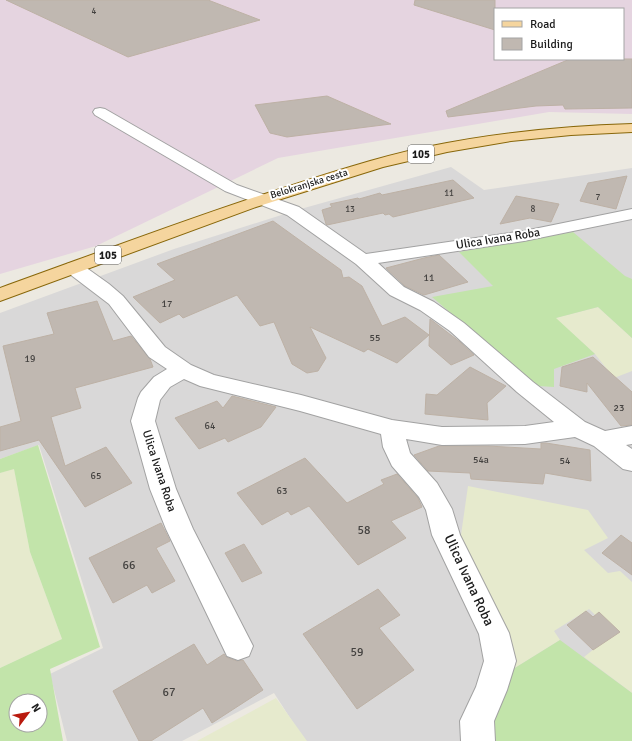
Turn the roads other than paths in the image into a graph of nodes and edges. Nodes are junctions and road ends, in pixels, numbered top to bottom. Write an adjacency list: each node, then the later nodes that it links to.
1 (100, 112): 3 (street)
2 (632, 128): 3 (main road, Belokranjska cesta / 105)
3 (261, 200): 5 (street); 6 (main road, Belokranjska cesta / 105)
4 (632, 214): 5 (street, Ulica Ivana Roba)
5 (363, 260): 9 (street)
6 (74, 268): 7 (main road, Belokranjska cesta / 105); 8 (street)
7 (0, 296)
8 (183, 370): 10 (street); 14 (street, Ulica Ivana Roba)
9 (577, 428): 10 (street); 12 (street)
10 (392, 429): 15 (street, Ulica Ivana Roba)
11 (632, 435): 12 (street)
12 (603, 440): 13 (street)
13 (632, 462)
14 (238, 646)
15 (478, 741)

